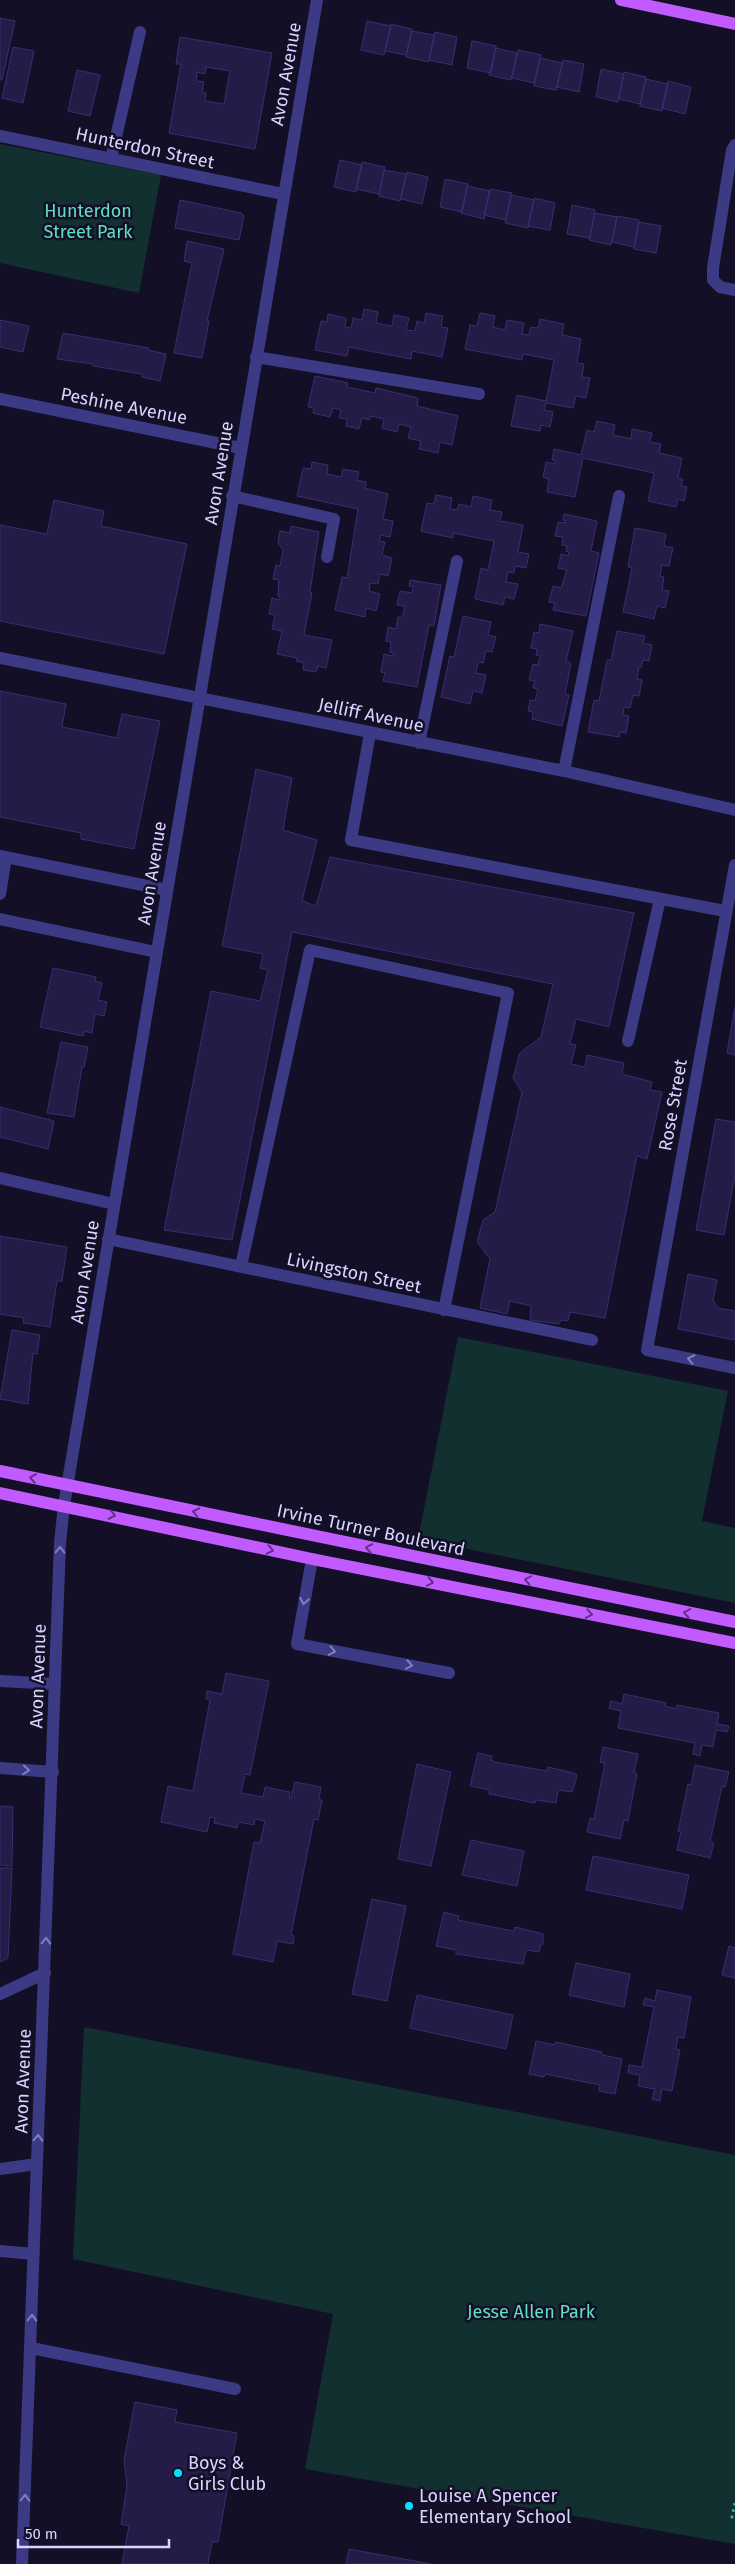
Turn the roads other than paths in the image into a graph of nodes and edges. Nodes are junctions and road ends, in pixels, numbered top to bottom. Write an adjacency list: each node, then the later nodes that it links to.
1 (317, 0): 8 (street, Avon Avenue)
2 (621, 0): 3 (main road)
3 (735, 24)
4 (140, 32): 7 (street)
5 (0, 136): 7 (street, Hunterdon Street)
6 (735, 145): 9 (street)
7 (111, 159): 8 (street, Hunterdon Street)
8 (283, 194): 10 (street, Avon Avenue)
9 (735, 290)
10 (256, 357): 11 (street); 13 (street, Avon Avenue)
11 (479, 394)
12 (0, 399): 13 (street, Peshine Avenue)
13 (240, 448): 14 (street, Avon Avenue)
14 (232, 496): 16 (street); 19 (street, Avon Avenue)
15 (619, 496): 22 (street)
16 (327, 557)
17 (457, 561): 21 (street)
18 (0, 658): 19 (street, Jelliff Avenue)
19 (199, 698): 20 (street, Jelliff Avenue); 26 (street, Avon Avenue)
20 (370, 733): 21 (street, Jelliff Avenue); 28 (street)
21 (419, 743): 22 (street, Jelliff Avenue)
22 (564, 772): 23 (street, Jelliff Avenue)
23 (735, 810)
24 (3, 856): 26 (street); 27 (street)
25 (735, 865): 29 (street, Rose Street)
26 (167, 890): 31 (street, Avon Avenue)
27 (0, 894)
28 (660, 899): 29 (street); 32 (street)
29 (725, 911): 39 (street, Rose Street, one-way to 29)
30 (0, 919): 31 (street)
31 (156, 952): 34 (street, Avon Avenue)
32 (628, 1041)
33 (0, 1178): 34 (street)
34 (114, 1204): 35 (street, Avon Avenue)
35 (108, 1239): 36 (street, Livingston Street); 41 (street, Avon Avenue)
36 (241, 1266): 37 (street, Livingston Street); 37 (street)
37 (444, 1310): 38 (street, Livingston Street)
38 (592, 1340)
39 (735, 1368)
40 (0, 1471): 41 (main road, Irvine Turner Boulevard, one-way to 40)
41 (67, 1484): 43 (street, Avon Avenue); 45 (main road, Irvine Turner Boulevard, one-way to 41)
42 (0, 1493): 43 (main road)
43 (64, 1505): 44 (main road, one-way to 44); 49 (street, Avon Avenue, one-way to 43)
44 (312, 1559): 46 (main road, one-way to 46); 47 (street, one-way to 47)
45 (735, 1622)
46 (735, 1643)
47 (449, 1673)
48 (0, 1680): 49 (street)
49 (56, 1684): 51 (street, Avon Avenue)
50 (0, 1768): 51 (street, one-way to 51)
51 (53, 1772): 52 (street, Avon Avenue, one-way to 51)
52 (45, 1973): 53 (street); 54 (street, Avon Avenue, one-way to 52)
53 (0, 1994)
54 (38, 2164): 55 (street); 57 (street, Avon Avenue)
55 (0, 2169)
56 (0, 2251): 57 (street)
57 (34, 2254): 58 (street, Avon Avenue, one-way to 57)
58 (31, 2348): 59 (street); 60 (street, Avon Avenue, one-way to 58)
59 (235, 2389)
60 (22, 2564)

